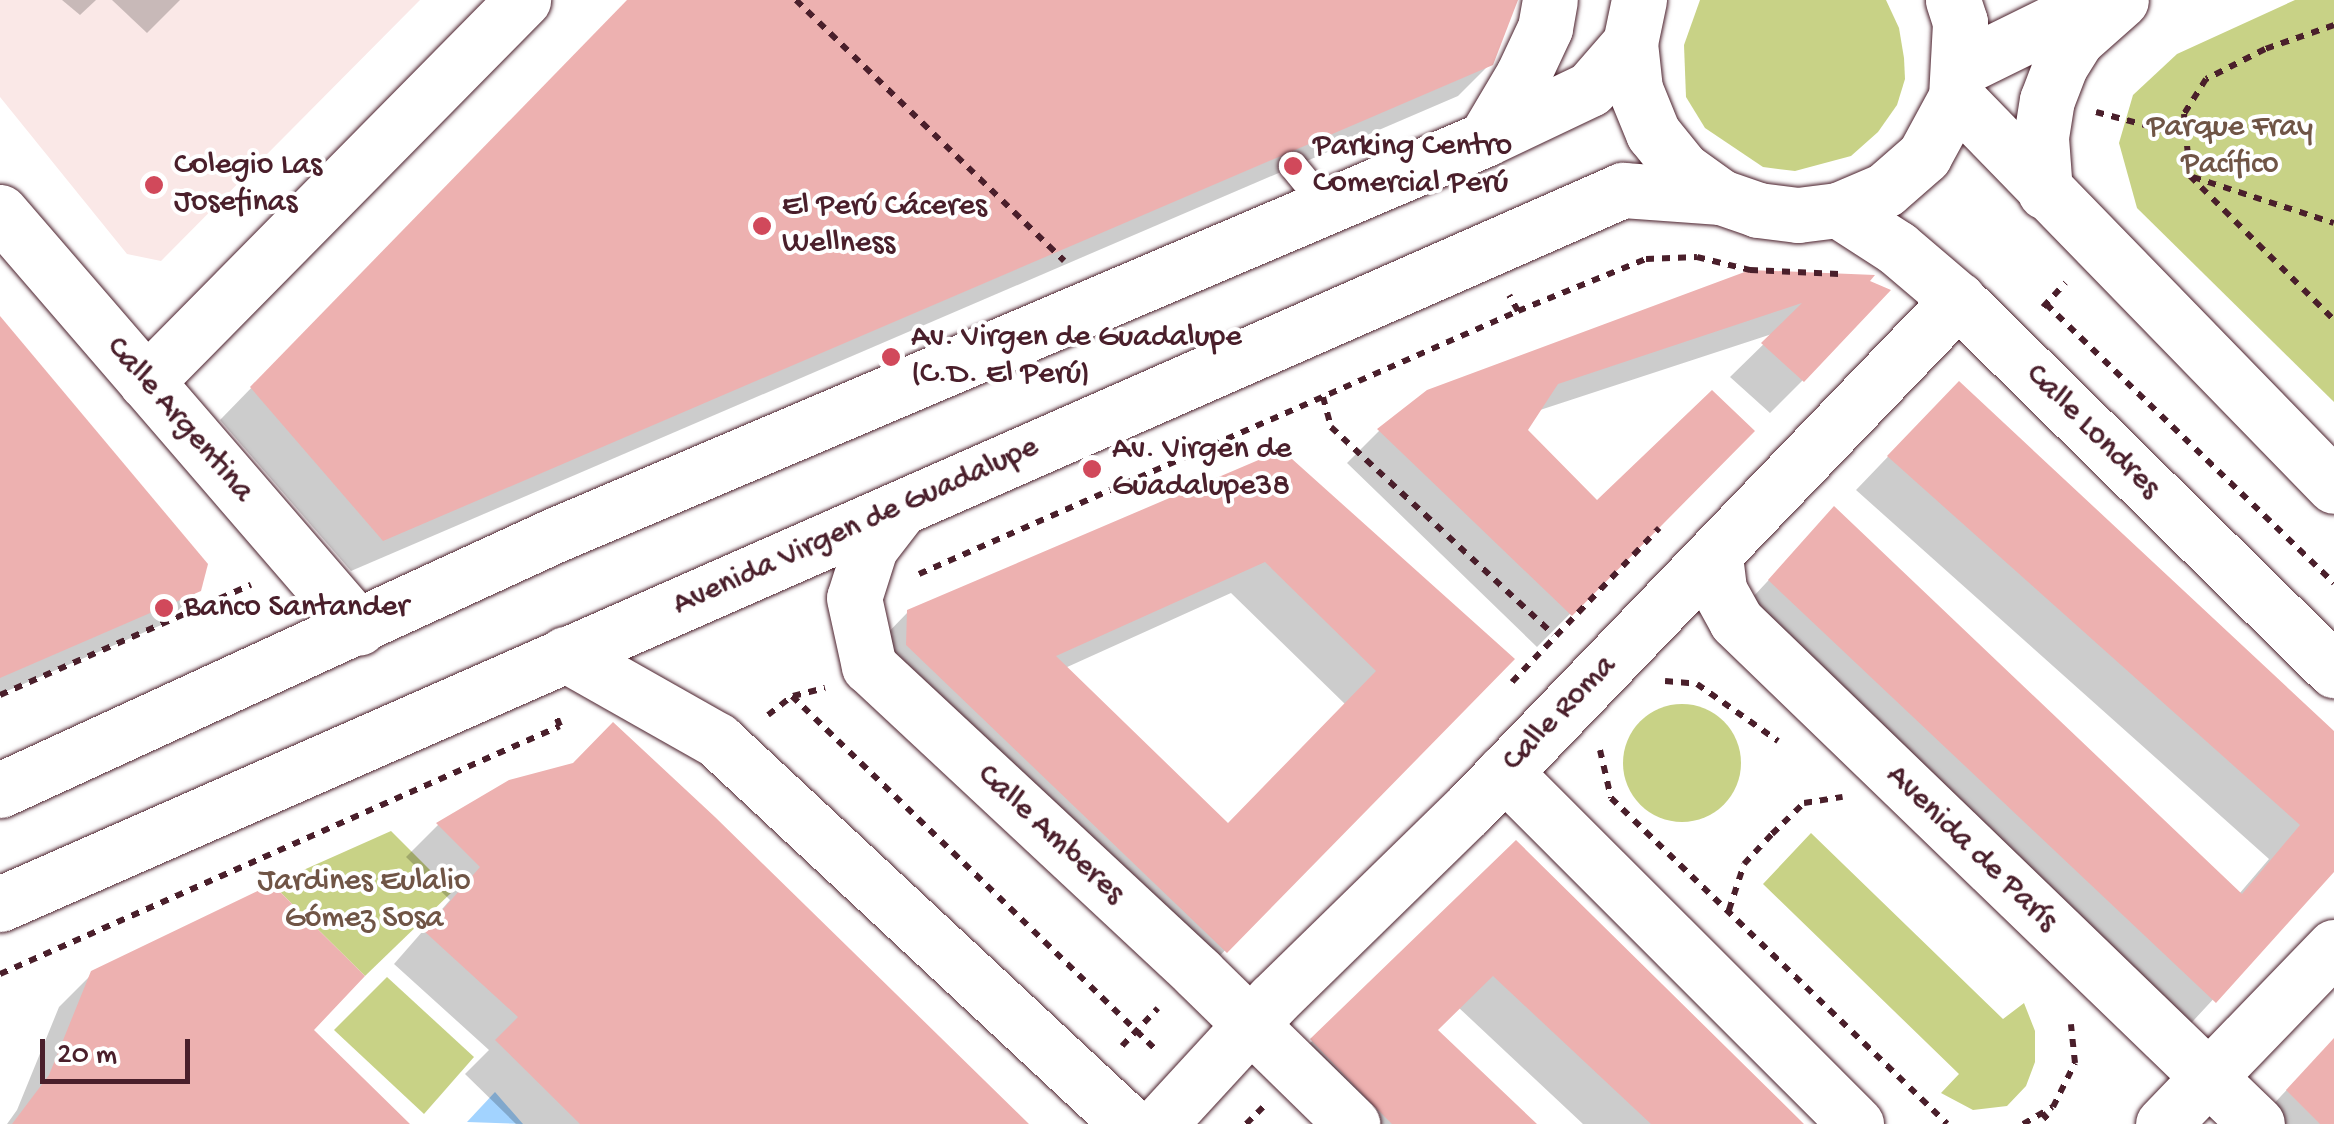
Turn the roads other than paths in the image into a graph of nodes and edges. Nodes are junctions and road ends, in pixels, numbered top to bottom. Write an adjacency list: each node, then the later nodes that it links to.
1 (524, 0): 14 (main road)
2 (1550, 0): 8 (main road)
3 (1952, 0): 7 (main road)
4 (2099, 0): 7 (main road)
5 (2121, 0): 9 (main road)
6 (1634, 21): 8 (main road); 10 (main road)
7 (1958, 82): 9 (main road); 11 (main road)
8 (1485, 139): 18 (main road)
9 (2045, 192): 15 (main road)
10 (1721, 196): 11 (main road); 16 (main road, Avenida Virgen de Guadalupe)
11 (1838, 210): 13 (main road, Calle Londres)
12 (0, 212): 14 (main road, Calle Argentina)
13 (1958, 300): 17 (main road, Calle Roma); 20 (main road, Calle Londres)
14 (146, 382): 18 (main road, Calle Argentina)
15 (2334, 486)
16 (900, 509): 19 (main road, Avenida Virgen de Guadalupe); 25 (main road, Calle Amberes)
17 (1714, 556): 21 (main road, Calle Roma); 26 (main road, Avenida de París)
18 (359, 628): 22 (main road)
19 (551, 661): 23 (main road, Avenida Virgen de Guadalupe); 27 (main road)
20 (2334, 670)
21 (1504, 772): 25 (main road, Calle Roma); 30 (main road)
22 (0, 790)
23 (0, 904)
24 (2334, 947): 26 (main road)
25 (1250, 1026): 28 (main road, Calle Roma); 29 (main road, Calle Amberes)
26 (2209, 1075): 31 (main road); 32 (main road, Avenida de París)
27 (1129, 1124)
28 (1159, 1124)
29 (1352, 1124)
30 (1856, 1124)
31 (2163, 1124)
32 (2257, 1124)

